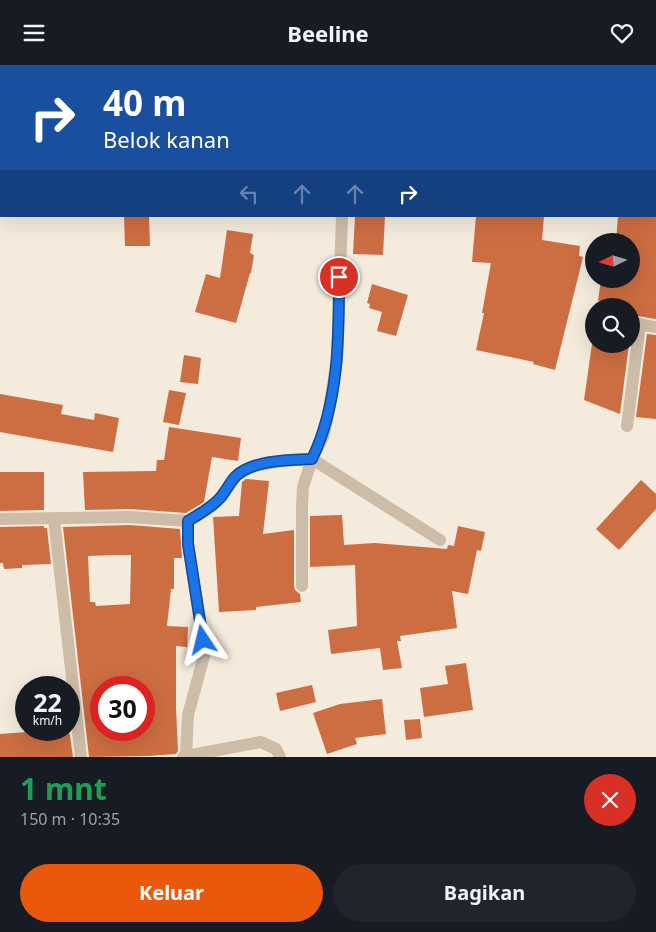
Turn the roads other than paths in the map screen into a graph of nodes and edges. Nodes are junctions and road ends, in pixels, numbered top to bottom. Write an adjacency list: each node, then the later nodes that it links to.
1 (342, 217): 6 (street)
2 (640, 325): 3 (street)
3 (656, 327)
4 (633, 353): 5 (street)
5 (627, 426)
6 (312, 459): 9 (street); 10 (street); 11 (street)
7 (0, 519): 8 (street)
8 (54, 519): 9 (street); 12 (street)
9 (188, 521): 13 (street)
10 (440, 540)
11 (302, 586)
12 (81, 757)
13 (185, 757): 14 (street)
14 (280, 757)

